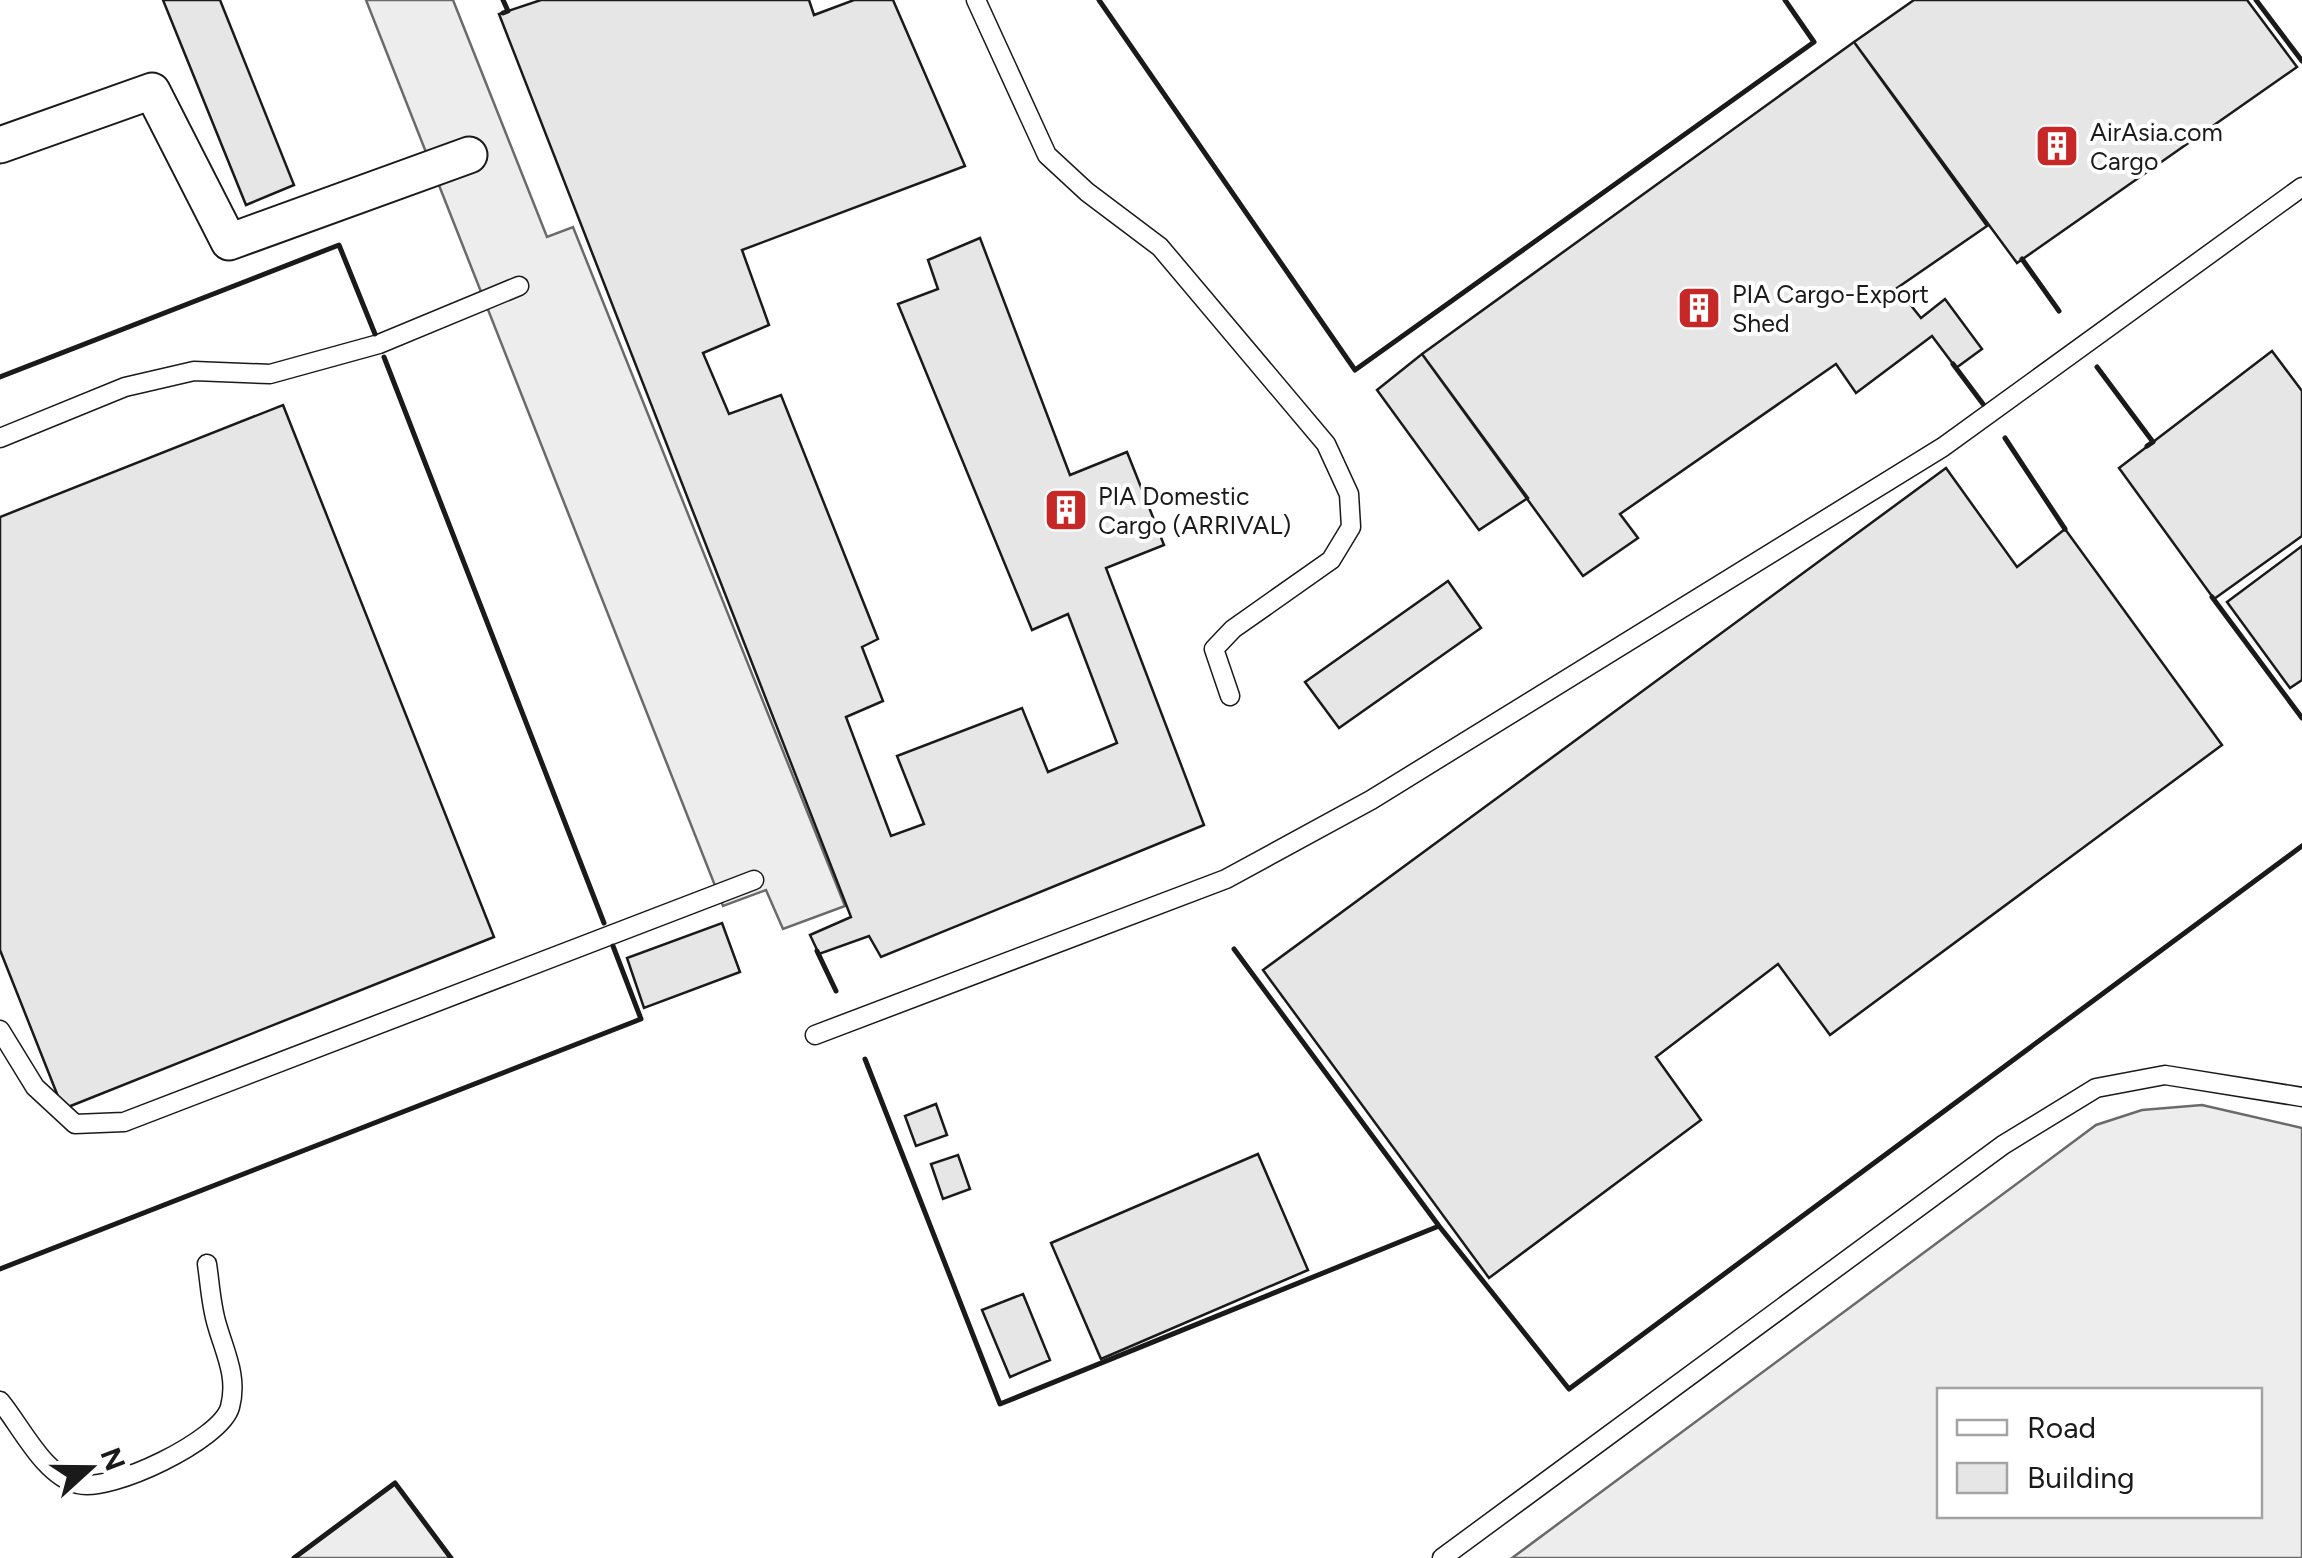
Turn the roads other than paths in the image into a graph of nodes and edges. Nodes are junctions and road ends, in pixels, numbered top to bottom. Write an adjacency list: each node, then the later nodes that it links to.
1 (976, 0): 7 (lane)
2 (0, 145): 3 (street)
3 (469, 155)
4 (2302, 188): 10 (lane)
5 (519, 286): 6 (lane)
6 (0, 438)
7 (1230, 696)
8 (754, 880): 9 (lane)
9 (0, 1030)
10 (815, 1035)
11 (2302, 1097): 14 (lane)
12 (206, 1264): 13 (lane)
13 (0, 1401)
14 (1442, 1558)

